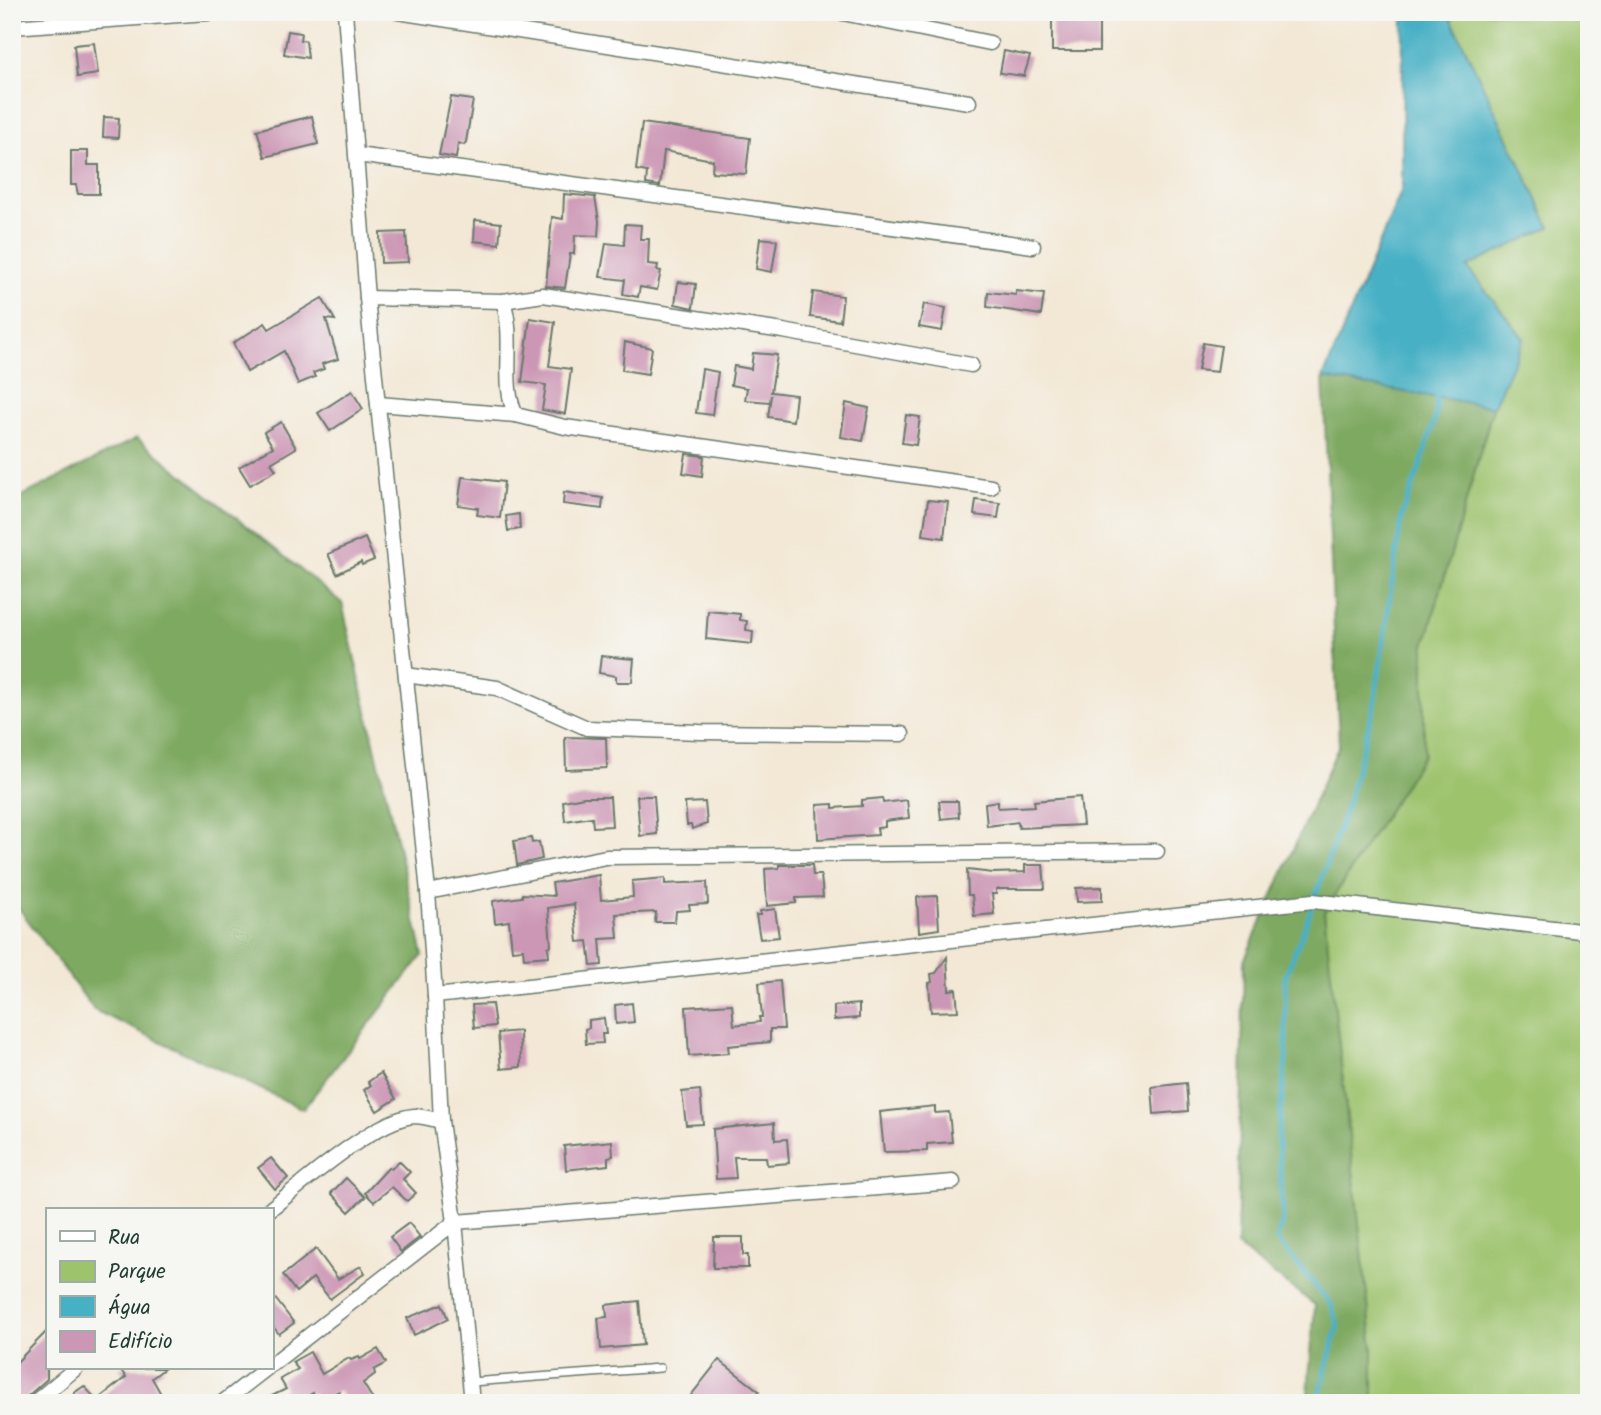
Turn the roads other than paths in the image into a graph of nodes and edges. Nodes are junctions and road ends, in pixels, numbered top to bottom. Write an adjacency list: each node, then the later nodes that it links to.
1 (221, 12): 5 (street)
2 (345, 12): 8 (street)
3 (398, 12): 7 (street)
4 (838, 12): 6 (street)
5 (12, 26)
6 (990, 43)
7 (969, 102)
8 (357, 155): 9 (street); 10 (street)
9 (1033, 246)
10 (367, 298): 11 (street); 13 (street)
11 (503, 301): 12 (street); 14 (street)
12 (971, 365)
13 (378, 404): 14 (street); 16 (street)
14 (516, 415): 15 (street)
15 (991, 488)
16 (406, 674): 17 (street); 19 (street)
17 (902, 734)
18 (1157, 851): 19 (street)
19 (428, 892): 21 (street)
20 (1589, 932): 21 (street)
21 (435, 996): 22 (street)
22 (441, 1121): 24 (street); 25 (street)
23 (953, 1182): 25 (street)
24 (272, 1208)
25 (456, 1222): 26 (street); 30 (street)
26 (273, 1363)
27 (660, 1368): 30 (lane)
28 (74, 1370): 31 (street)
29 (264, 1370): 32 (street)
30 (470, 1382): 33 (street)
31 (34, 1403)
32 (222, 1403)
33 (472, 1403)

